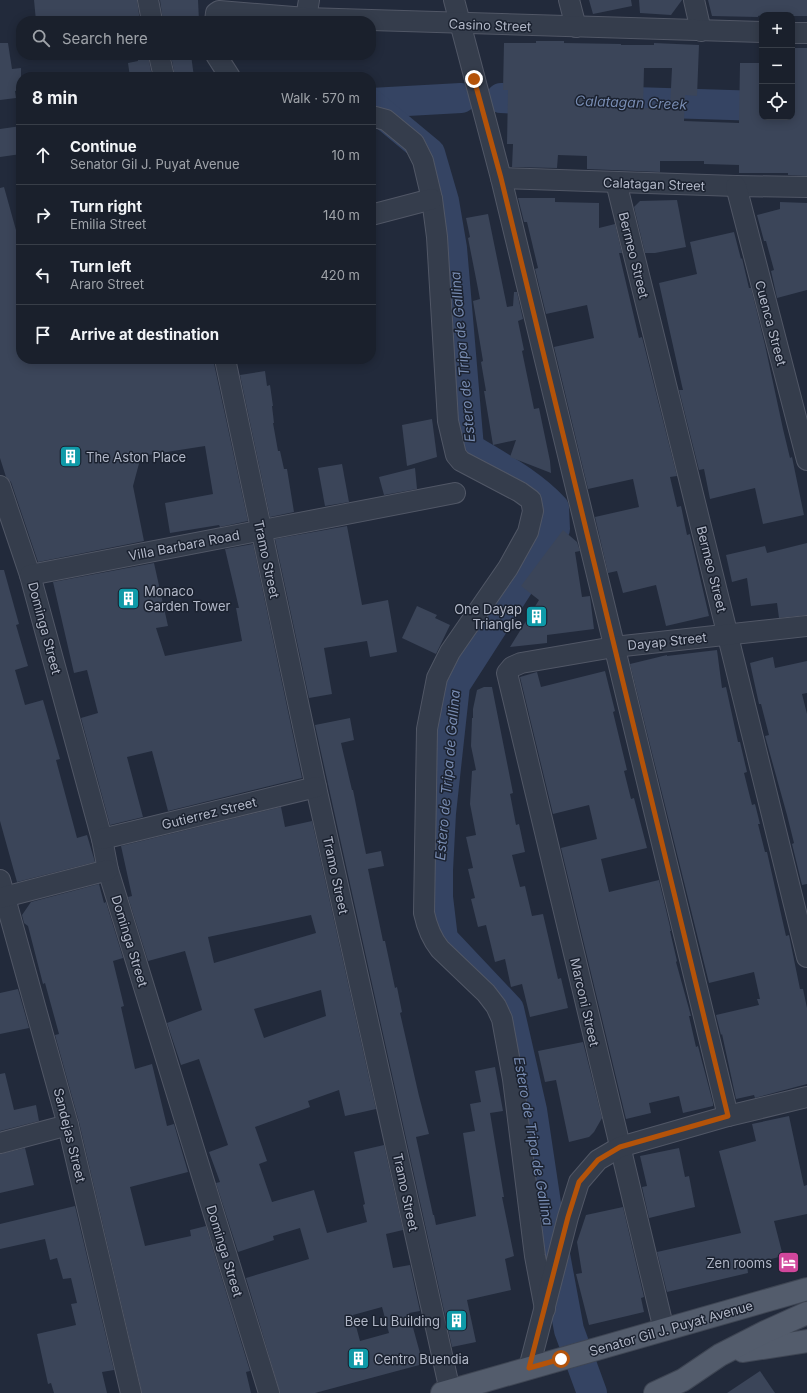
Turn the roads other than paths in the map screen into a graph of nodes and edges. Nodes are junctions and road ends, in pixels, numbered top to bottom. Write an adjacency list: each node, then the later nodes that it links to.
1 (148, 0): 6 (street)
2 (454, 0): 8 (street)
3 (570, 0): 9 (street)
4 (694, 0): 10 (street)
5 (307, 9): 7 (street, Casino Street); 8 (street, Casino Street)
6 (151, 16)
7 (217, 16)
8 (460, 24): 9 (street, Casino Street); 19 (street)
9 (576, 27): 10 (street, Casino Street)
10 (701, 30): 11 (street, Casino Street)
11 (759, 32)
12 (795, 33): 13 (street)
13 (807, 34)
14 (160, 60): 16 (street)
15 (219, 60): 17 (street)
16 (163, 72)
17 (227, 72)
18 (376, 117): 23 (street)
19 (501, 178): 20 (street, Calatagan Street); 33 (street)
20 (616, 182): 21 (street, Calatagan Street); 32 (street, Bermeo Street)
21 (736, 186): 22 (street, Calatagan Street); 26 (street, Cuenca Street)
22 (807, 187)
23 (432, 199): 24 (street); 46 (street)
24 (376, 214)
25 (226, 364): 29 (street, Tramo Street)
26 (807, 460)
27 (0, 486): 30 (street, Dominga Street)
28 (455, 493): 29 (street, Villa Barbara Road)
29 (261, 530): 30 (street, Villa Barbara Road); 35 (street, Tramo Street)
30 (30, 575): 36 (street, Dominga Street)
31 (807, 626): 32 (street, Dayap Street)
32 (728, 635): 33 (street, Dayap Street); 39 (street, Bermeo Street)
33 (614, 647): 34 (street, Dayap Street); 41 (street)
34 (507, 673): 44 (street, Marconi Street)
35 (316, 787): 36 (street, Gutierrez Street); 52 (street, Tramo Street)
36 (102, 839): 37 (street, Dominga Street)
37 (108, 870): 38 (street); 54 (street, Dominga Street)
38 (2, 892): 42 (street, Sandejas Street)
39 (807, 956)
40 (807, 1097): 41 (street)
41 (728, 1116): 44 (street)
42 (68, 1125): 43 (street); 53 (street, Sandejas Street)
43 (0, 1143)
44 (620, 1147): 46 (street); 48 (street, Marconi Street)
45 (807, 1289): 48 (main road, Senator Gil J. Puyat Avenue)
46 (546, 1303): 51 (street)
47 (807, 1313): 50 (main road)
48 (664, 1330): 51 (main road, Senator Gil J. Puyat Avenue)
49 (807, 1341): 50 (main road)
50 (720, 1356): 55 (main road)
51 (529, 1368): 52 (main road, Senator Gil J. Puyat Avenue)
52 (447, 1392)
53 (131, 1393)
54 (269, 1393)
55 (655, 1393)

